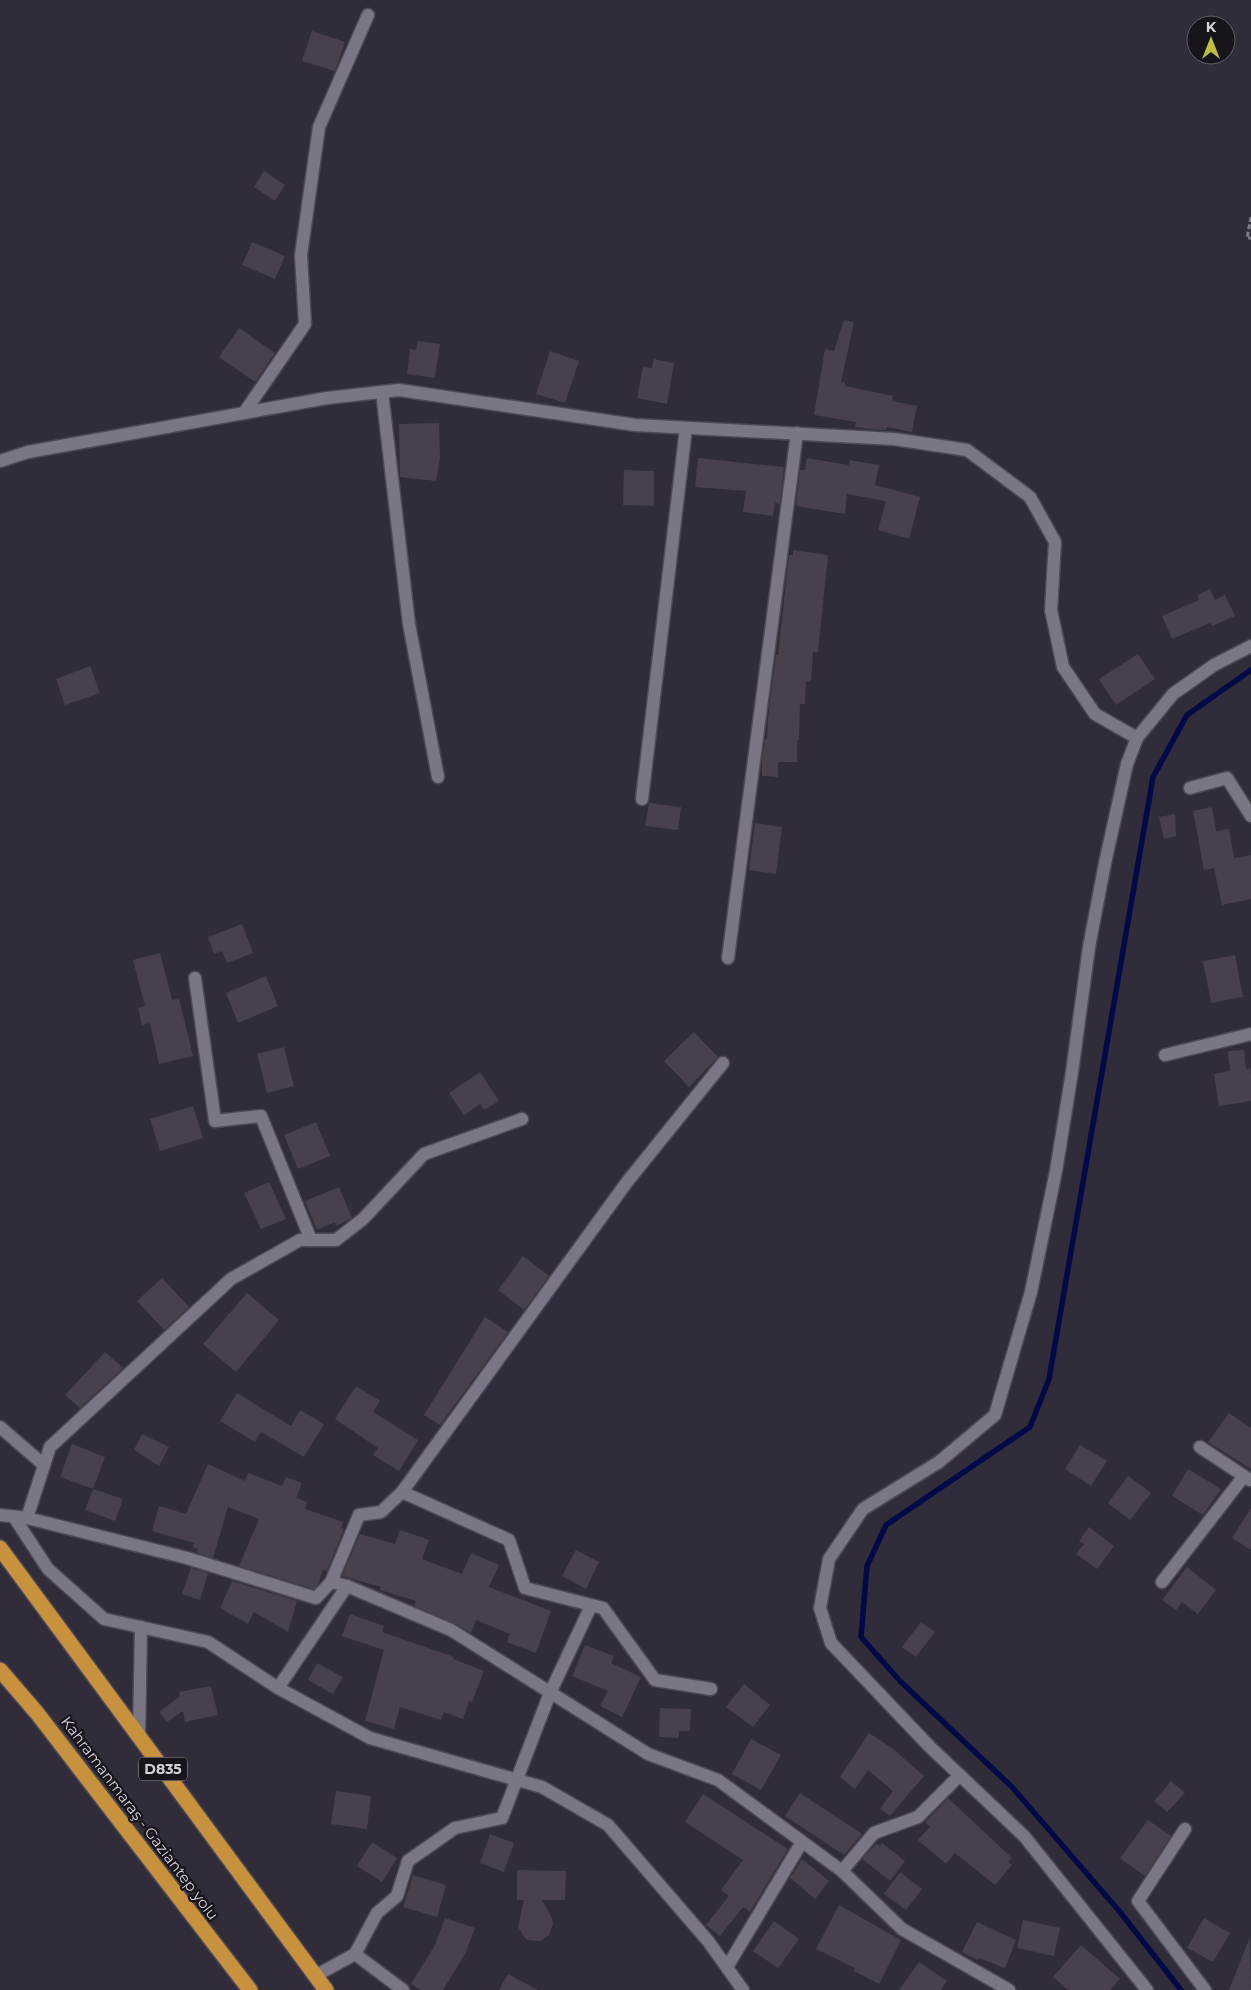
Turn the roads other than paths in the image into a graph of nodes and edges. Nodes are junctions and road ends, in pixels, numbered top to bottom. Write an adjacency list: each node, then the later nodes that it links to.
1 (368, 15): 3 (street)
2 (382, 392): 3 (street); 4 (street); 9 (street)
3 (244, 413): 6 (street)
4 (686, 428): 5 (street); 11 (street)
5 (797, 433): 8 (street); 13 (street)
6 (0, 461)
7 (1251, 646): 8 (street)
8 (1137, 738): 38 (street)
9 (438, 777)
10 (1190, 788): 12 (street)
11 (642, 799)
12 (1251, 816)
13 (728, 958)
14 (195, 978): 19 (street)
15 (1251, 1034): 16 (street)
16 (1165, 1055)
17 (723, 1063): 24 (street)
18 (522, 1119): 19 (street)
19 (311, 1240): 22 (street)
20 (0, 1427): 22 (street)
21 (1200, 1447): 23 (street)
22 (44, 1465): 26 (street)
23 (1247, 1478): 29 (street)
24 (402, 1492): 28 (street); 31 (street)
25 (0, 1515): 26 (street)
26 (21, 1517): 28 (street); 32 (street)
27 (0, 1548): 37 (highway, D835)
28 (332, 1582): 30 (street)
29 (1162, 1582)
30 (347, 1586): 34 (street); 36 (street)
31 (591, 1606): 35 (street); 36 (street)
32 (141, 1627): 34 (street); 37 (street)
33 (0, 1670): 46 (highway, Kahramanmaraş - Gaziantep yolu)
34 (278, 1688): 39 (street)
35 (711, 1689)
36 (550, 1693): 39 (street); 41 (street)
37 (139, 1737): 45 (highway, D835)
38 (960, 1775): 42 (street); 51 (street)
39 (518, 1781): 43 (street); 44 (street)
40 (1185, 1829): 52 (street)
41 (802, 1842): 42 (street); 44 (street)
42 (842, 1871): 50 (street)
43 (355, 1954): 45 (street); 48 (street)
44 (727, 1967): 49 (street)
45 (315, 1976): 47 (highway, D835)
46 (250, 1990)
47 (326, 1990)
48 (403, 1990)
49 (743, 1990)
50 (1009, 1990)
51 (1147, 1990)
52 (1205, 1990)

